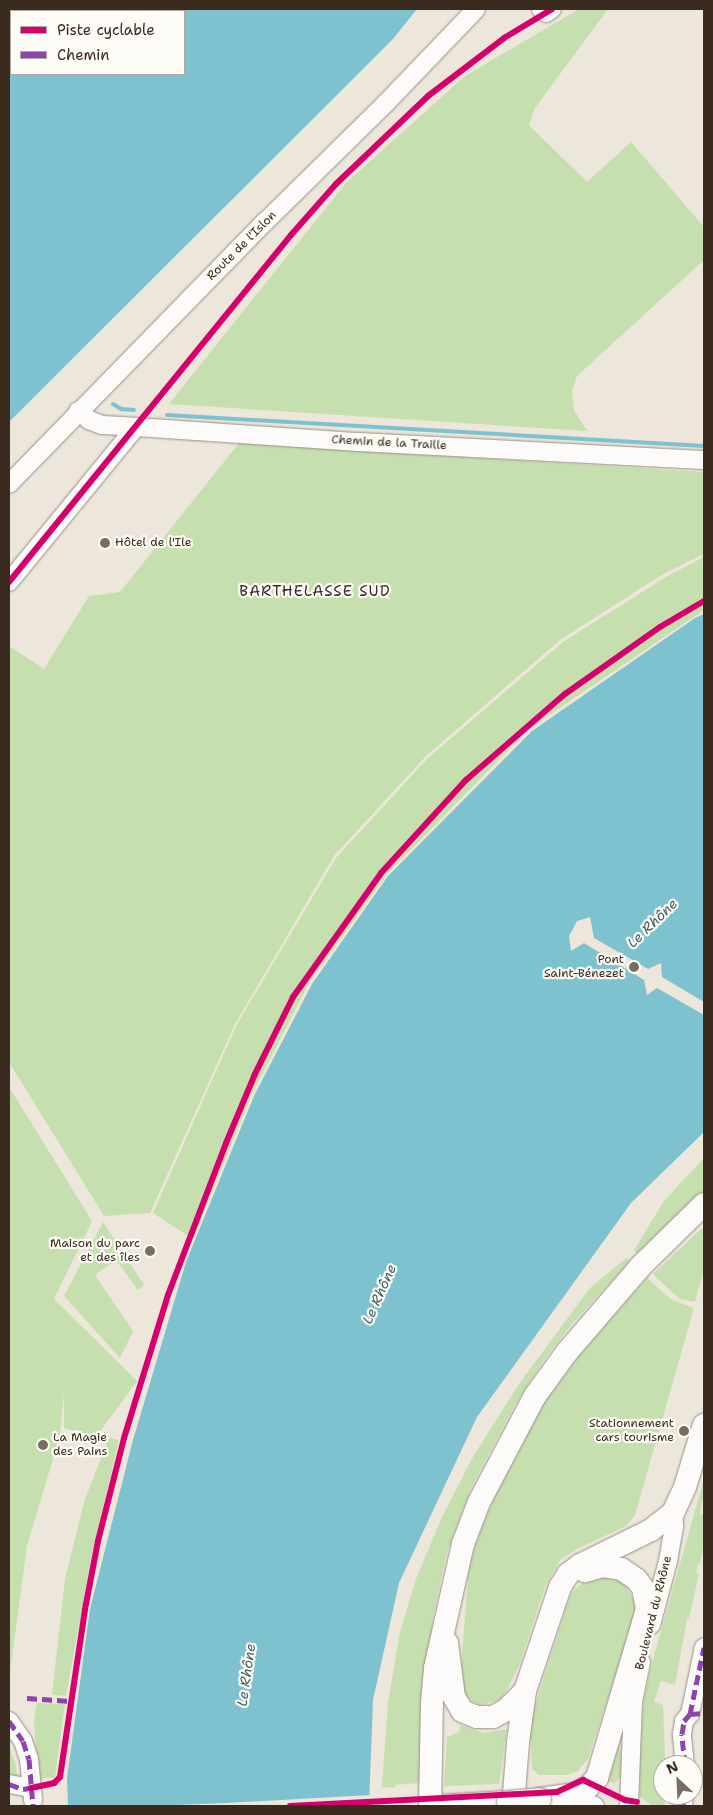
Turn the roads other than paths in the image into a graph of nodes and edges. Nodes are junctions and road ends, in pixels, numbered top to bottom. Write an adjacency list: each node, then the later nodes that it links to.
1 (476, 9): 2 (street, Route de l'Islon)
2 (78, 411): 3 (street, Chemin de la Traille); 5 (street, Route de l'Islon)
3 (136, 427): 4 (street, Chemin de la Traille); 6 (street)
4 (704, 460)
5 (9, 484)
6 (10, 579)
7 (704, 1204): 9 (main road)
8 (704, 1216): 9 (main road)
9 (671, 1238): 13 (main road)
10 (704, 1425): 11 (main road, Boulevard du Rhône)
11 (673, 1513): 12 (main road); 25 (street, Boulevard du Rhône)
12 (552, 1606): 15 (main road); 20 (main road)
13 (445, 1620): 15 (main road); 22 (main road)
14 (704, 1647): 16 (street)
15 (525, 1691): 21 (main road)
16 (697, 1714): 18 (street)
17 (9, 1722): 19 (street)
18 (684, 1755)
19 (9, 1784)
20 (569, 1801): 21 (main road, bridge); 24 (street)
21 (511, 1804): 23 (main road)
22 (430, 1806)
23 (438, 1806)
24 (595, 1806)
25 (629, 1806)

